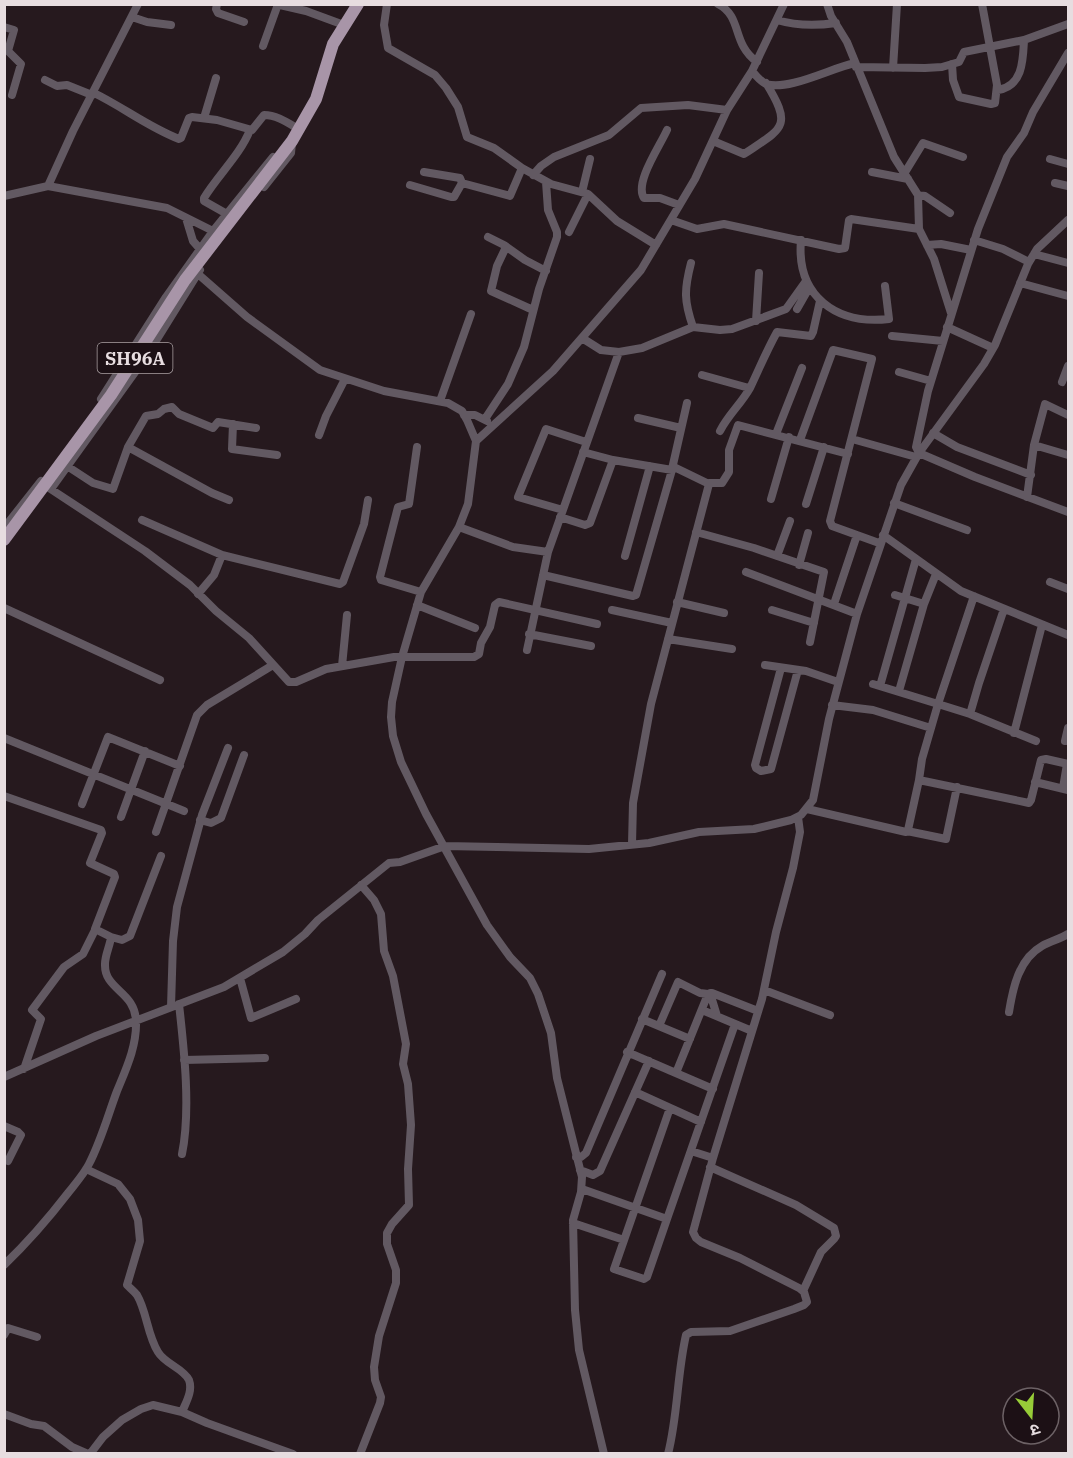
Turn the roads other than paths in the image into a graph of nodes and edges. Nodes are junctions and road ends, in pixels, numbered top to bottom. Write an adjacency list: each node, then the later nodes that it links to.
1 (138, 4): 12 (street)
2 (217, 4): 14 (street)
3 (358, 4): 18 (main road, SH96A)
4 (387, 4): 46 (street)
5 (718, 4): 11 (street)
6 (784, 4): 13 (street)
7 (827, 4): 15 (street)
8 (897, 4): 27 (street)
9 (982, 4): 22 (street)
10 (309, 8): 18 (street); 21 (street)
11 (731, 8): 24 (street)
12 (132, 17): 17 (street); 33 (street)
13 (777, 20): 15 (street); 24 (street)
14 (244, 22)
15 (836, 24): 26 (street)
16 (1068, 24): 20 (street)
17 (171, 25)
18 (344, 25): 38 (main road, SH96A)
19 (4, 27): 34 (street)
20 (1024, 40): 22 (street); 32 (street)
21 (263, 46)
22 (989, 48): 25 (street); 32 (street)
23 (1068, 52): 71 (street)
24 (757, 62): 28 (street)
25 (952, 64): 27 (street); 32 (street)
26 (856, 65): 27 (street); 31 (street); 50 (street)
27 (893, 68)
28 (752, 71): 31 (street); 35 (street)
29 (216, 78): 36 (street)
30 (45, 80): 33 (street)
31 (766, 84): 41 (street)
32 (998, 90)
33 (93, 94): 36 (street); 55 (street)
34 (12, 95)
35 (727, 110): 41 (street); 49 (street)
36 (204, 118): 37 (street)
37 (250, 130): 38 (street); 61 (street)
38 (300, 130): 40 (main road, SH96A)
39 (667, 130): 60 (street)
40 (292, 141): 61 (street); 84 (street); 164 (main road, SH96A)
41 (713, 141): 60 (street)
42 (963, 157): 50 (street)
43 (590, 159): 57 (street)
44 (1050, 159): 45 (street)
45 (1068, 164)
46 (522, 168): 49 (street); 52 (street)
47 (424, 172): 52 (street)
48 (872, 172): 50 (street)
49 (534, 175): 51 (street)
50 (906, 177): 58 (street)
51 (546, 182): 57 (street); 82 (street)
52 (462, 183): 54 (street)
53 (1055, 183): 56 (street)
54 (410, 185)
55 (48, 186): 59 (street); 63 (street)
56 (1068, 186)
57 (585, 193): 68 (street); 72 (street)
58 (918, 195): 62 (street); 66 (street)
59 (4, 196)
60 (679, 206): 64 (street)
61 (227, 213): 67 (street)
62 (950, 213)
63 (186, 218): 67 (street); 75 (street)
64 (671, 220): 70 (street); 72 (street)
65 (1068, 220): 77 (street)
66 (919, 229): 70 (street); 73 (street)
67 (213, 231): 75 (street)
68 (569, 232)
69 (488, 237): 74 (street)
70 (801, 240): 86 (street)
71 (975, 240): 76 (street); 78 (street)
72 (656, 245): 98 (street)
73 (927, 245): 76 (street); 92 (street)
74 (506, 247): 82 (street); 91 (street)
75 (200, 249): 81 (street)
76 (971, 250): 92 (street)
77 (1034, 254): 78 (street); 80 (street)
78 (1029, 262): 85 (street)
79 (691, 263): 95 (street)
80 (1068, 263)
81 (190, 264): 84 (street); 144 (street)
82 (546, 271): 91 (street)
83 (759, 273): 94 (street)
84 (198, 274): 106 (street); 140 (street)
85 (1020, 282): 88 (street); 100 (street)
86 (807, 285): 89 (street); 90 (street); 94 (street)
87 (885, 286): 89 (street)
88 (1068, 296)
89 (819, 301): 109 (street)
90 (797, 309)
91 (533, 310): 116 (street)
92 (951, 313): 96 (street)
93 (471, 314): 110 (street)
94 (756, 321): 95 (street)
95 (693, 327): 101 (street)
96 (947, 327): 99 (street); 100 (street)
97 (892, 336): 99 (street)
98 (582, 338): 101 (street); 114 (street)
99 (943, 341): 107 (street)
100 (993, 348): 122 (street)
101 (619, 352): 129 (street)
102 (1068, 366): 108 (street)
103 (802, 368): 123 (street)
104 (899, 372): 107 (street)
105 (702, 375): 109 (street)
106 (345, 379): 110 (street); 124 (street)
107 (931, 381): 137 (street)
108 (1062, 382)
109 (749, 388): 121 (street)
110 (440, 401): 112 (street)
111 (687, 403): 120 (street)
112 (464, 415): 116 (street); 128 (street)
113 (1068, 415): 130 (street)
114 (505, 416): 116 (street); 119 (street)
115 (638, 418): 120 (street)
116 (485, 419): 119 (street)
117 (233, 424): 118 (street); 131 (street); 136 (street)
118 (256, 428)
119 (492, 428): 128 (street)
120 (681, 428): 142 (street)
121 (720, 431)
122 (933, 433): 137 (street); 143 (street)
123 (776, 434): 125 (street); 145 (street)
124 (319, 435)
125 (789, 437): 126 (street); 148 (street)
126 (800, 440): 127 (street); 133 (street)
127 (852, 440): 135 (street); 137 (street)
128 (476, 441): 157 (street)
129 (586, 442): 134 (street); 154 (street)
130 (1034, 445): 138 (street); 143 (street)
131 (128, 447): 140 (street); 149 (street)
132 (417, 447): 177 (street)
133 (824, 447): 135 (street); 152 (street)
134 (583, 452): 139 (street); 154 (street)
135 (848, 454): 162 (street)
136 (277, 455)
137 (917, 455): 147 (street); 151 (street)
138 (1068, 455)
139 (613, 460): 141 (street); 154 (street)
140 (67, 466): 146 (street)
141 (650, 466): 142 (street); 168 (street)
142 (673, 469): 145 (street); 174 (street)
143 (1031, 475): 147 (street)
144 (40, 482): 146 (street); 158 (street)
145 (709, 483): 160 (street)
146 (51, 489): 178 (street)
147 (1028, 497): 153 (street)
148 (771, 499)
149 (229, 500)
150 (368, 500): 167 (street)
151 (894, 503): 159 (street); 163 (street)
152 (806, 504)
153 (1068, 512)
154 (562, 513): 166 (street)
155 (142, 520): 167 (street)
156 (790, 521): 169 (street)
157 (459, 527): 166 (street); 177 (street)
158 (4, 528)
159 (967, 530)
160 (696, 532): 169 (street); 183 (street)
161 (808, 532): 171 (street)
162 (856, 535): 165 (street); 184 (street)
163 (883, 535): 165 (street); 170 (street)
164 (4, 540)
165 (879, 543): 193 (street)
166 (548, 552): 174 (street)
167 (222, 555): 178 (street)
168 (625, 556)
169 (777, 556): 171 (street)
170 (916, 560): 173 (street); 182 (street)
171 (800, 565): 181 (street)
172 (746, 572): 181 (street)
173 (936, 574): 180 (street); 185 (street)
174 (543, 575): 189 (street)
175 (1050, 582): 176 (street)
176 (1068, 589)
177 (421, 592): 186 (street)
178 (198, 594): 208 (street)
179 (895, 595): 182 (street)
180 (974, 596): 188 (street); 216 (street)
181 (819, 598): 184 (street); 195 (street)
182 (905, 598): 185 (street); 215 (street)
183 (677, 602): 192 (street); 196 (street)
184 (834, 604): 193 (street)
185 (924, 604): 215 (street)
186 (417, 605): 199 (street); 207 (street)
187 (4, 608): 213 (street)
188 (1004, 609): 198 (street); 218 (street)
189 (535, 610): 197 (street); 200 (street); 207 (street)
190 (612, 610): 196 (street)
191 (772, 610): 195 (street)
192 (724, 613)
193 (857, 614): 214 (street)
194 (347, 615): 210 (street)
195 (814, 622): 203 (street)
196 (672, 623): 202 (street)
197 (597, 624)
198 (1042, 625): 201 (street); 221 (street)
199 (475, 628)
200 (529, 634): 204 (street); 206 (street)
201 (1068, 635)
202 (668, 639): 205 (street); 246 (street)
203 (810, 642)
204 (591, 646)
205 (732, 649)
206 (526, 650)
207 (402, 657): 210 (street); 247 (street)
208 (273, 665): 210 (street); 229 (street)
209 (765, 665): 211 (street)
210 (342, 666)
211 (781, 668): 212 (street); 212 (street)
212 (798, 670): 214 (street)
213 (160, 680)
214 (838, 682): 217 (street)
215 (899, 691): 216 (street)
216 (938, 704): 218 (street); 219 (street)
217 (832, 705): 219 (street); 239 (street)
218 (970, 714): 221 (street)
219 (931, 728): 231 (street)
220 (1068, 728): 224 (street)
221 (1014, 733): 223 (street)
222 (4, 738): 230 (street)
223 (1036, 741)
224 (1065, 741)
225 (228, 748): 243 (street)
226 (145, 751): 229 (street); 230 (street); 234 (street)
227 (244, 755): 243 (street)
228 (1068, 764): 232 (street); 235 (street)
229 (180, 766): 237 (street)
230 (93, 773): 234 (street); 238 (street)
231 (918, 780): 233 (street); 244 (street)
232 (1035, 782): 233 (street); 235 (street)
233 (957, 788): 244 (street)
234 (132, 789): 237 (street); 241 (street)
235 (1066, 789)
236 (4, 796): 250 (street)
237 (167, 803): 240 (street); 245 (street)
238 (82, 804)
239 (807, 809): 242 (street); 244 (street)
240 (184, 811)
241 (121, 817)
242 (798, 817): 246 (street); 255 (street)
243 (200, 820): 258 (street)
244 (908, 831)
245 (156, 832)
246 (632, 844): 247 (street)
247 (445, 846): 249 (street); 284 (street)
248 (161, 856): 252 (street)
249 (361, 885): 254 (street); 303 (street)
250 (95, 930): 252 (street); 274 (street)
251 (1068, 934): 261 (street)
252 (111, 937): 265 (street)
253 (662, 974): 264 (street)
254 (240, 978): 257 (street); 258 (street)
255 (764, 990): 260 (street); 262 (street)
256 (709, 994): 259 (street); 260 (street); 263 (street); 267 (street)
257 (296, 999)
258 (175, 1005): 265 (street); 272 (street)
259 (702, 1010): 263 (street); 269 (street)
260 (758, 1011): 268 (street)
261 (1009, 1011)
262 (830, 1015)
263 (717, 1016): 266 (street)
264 (642, 1019): 267 (street); 270 (street)
265 (136, 1020): 274 (street); 288 (street)
266 (735, 1024): 268 (street); 277 (street)
267 (659, 1026): 269 (street)
268 (752, 1031): 285 (street)
269 (690, 1039): 275 (street)
270 (627, 1052): 273 (street); 284 (street)
271 (265, 1058): 272 (street)
272 (184, 1060): 283 (street)
273 (649, 1061): 275 (street); 278 (street)
274 (24, 1069): 276 (street)
275 (676, 1073): 277 (street)
276 (4, 1077)
277 (713, 1089): 281 (street)
278 (634, 1092): 279 (street); 289 (street)
279 (670, 1108): 281 (street); 291 (street)
280 (4, 1126): 286 (street)
281 (702, 1126): 282 (street)
282 (691, 1151): 285 (street); 292 (street)
283 (182, 1154)
284 (576, 1157): 289 (street)
285 (713, 1158): 287 (street)
286 (8, 1161)
287 (711, 1167): 296 (street); 296 (street)
288 (86, 1168): 295 (street); 299 (street)
289 (580, 1170): 290 (street)
290 (582, 1189): 291 (street); 293 (street)
291 (635, 1208): 292 (street); 294 (street)
292 (667, 1219): 294 (street)
293 (573, 1223): 294 (street); 304 (street)
294 (624, 1240)
295 (4, 1265)
296 (802, 1291): 305 (street)
297 (4, 1335): 298 (street)
298 (37, 1337)
299 (182, 1412): 301 (street); 302 (street)
300 (4, 1413): 301 (street)
301 (89, 1454)
302 (293, 1454)
303 (360, 1454)
304 (604, 1454)
305 (668, 1454)

